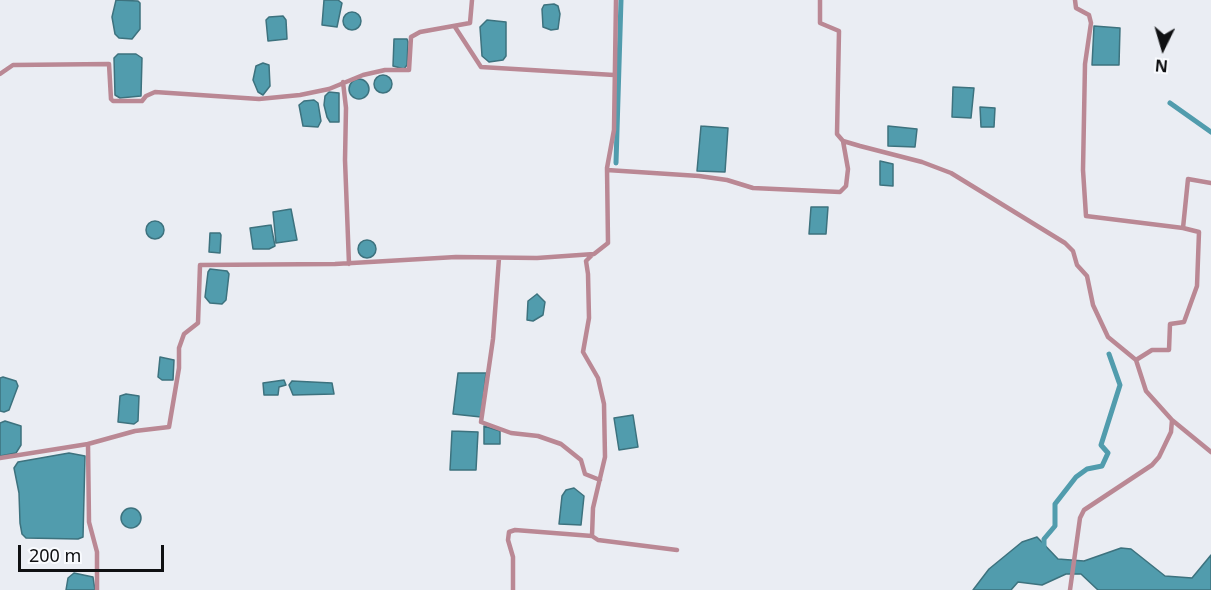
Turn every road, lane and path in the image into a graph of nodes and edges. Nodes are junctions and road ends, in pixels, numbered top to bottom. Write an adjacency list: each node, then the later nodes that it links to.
1 (472, 0): 5 (street)
2 (616, 0): 7 (street)
3 (820, 0): 9 (street)
4 (1075, 0): 12 (street)
5 (455, 27): 7 (street); 8 (street)
6 (0, 74): 8 (street)
7 (614, 75): 10 (street)
8 (344, 82): 15 (street)
9 (843, 141): 10 (street); 16 (street)
10 (607, 170): 13 (street)
11 (1211, 183): 12 (street)
12 (1183, 228): 16 (street)
13 (594, 254): 14 (street); 21 (street)
14 (499, 258): 15 (street); 21 (street)
15 (349, 264): 18 (street)
16 (1137, 360): 17 (street)
17 (1173, 420): 19 (street); 26 (street)
18 (88, 444): 20 (street); 24 (street)
19 (1211, 452)
20 (0, 458)
21 (600, 480): 22 (street)
22 (592, 536): 23 (street); 25 (street)
23 (677, 550)
24 (98, 590)
25 (513, 590)
26 (1070, 590)

